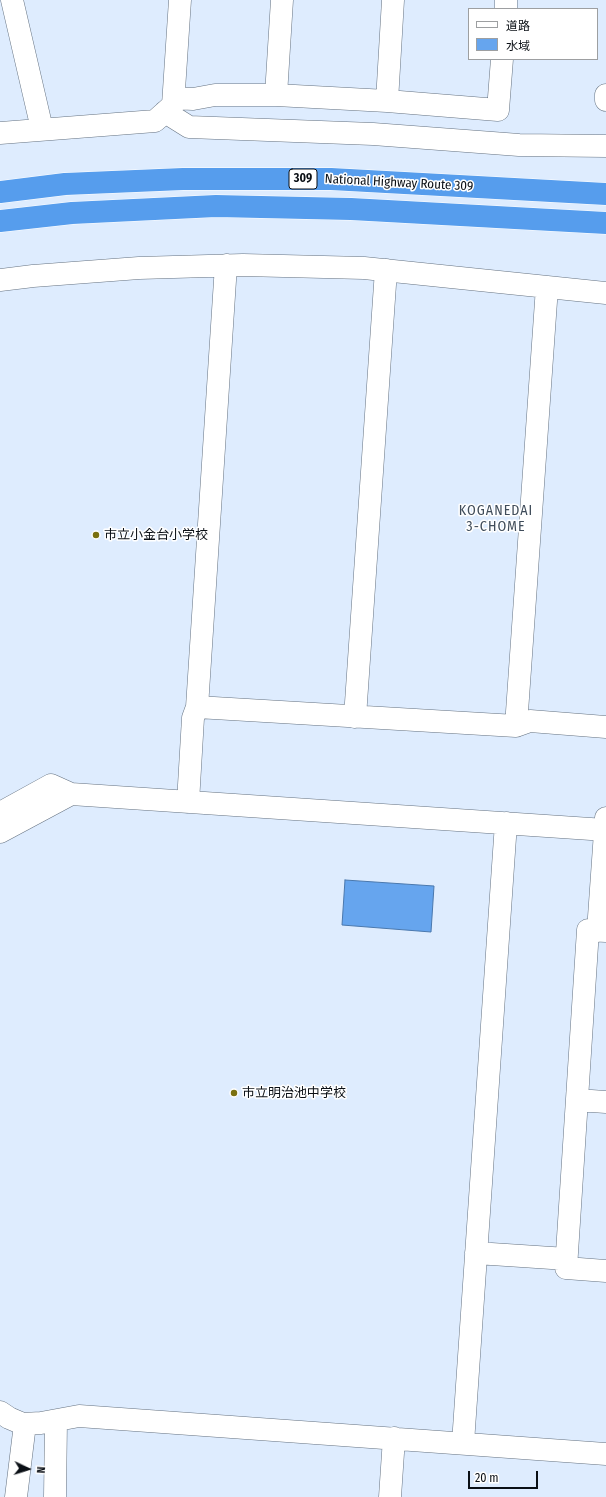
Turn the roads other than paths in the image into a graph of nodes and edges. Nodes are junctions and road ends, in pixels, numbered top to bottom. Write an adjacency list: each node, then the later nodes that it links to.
1 (12, 0): 11 (street)
2 (180, 0): 10 (street)
3 (282, 0): 6 (street)
4 (394, 0): 9 (street)
5 (502, 60): 9 (street)
6 (276, 95): 9 (street); 10 (street)
7 (606, 95): 8 (street)
8 (606, 100)
9 (387, 101)
10 (169, 105): 11 (street); 13 (street)
11 (42, 129): 12 (street)
12 (0, 133)
13 (606, 146)
14 (0, 192): 15 (highway, National Highway Route 309 / 309)
15 (606, 194)
16 (0, 221): 17 (highway, 309)
17 (606, 223)
18 (226, 265): 19 (street); 20 (street); 23 (street)
19 (386, 270): 21 (street); 24 (street)
20 (0, 280)
21 (547, 287): 22 (street); 25 (street)
22 (606, 293)
23 (197, 707): 24 (street); 28 (street)
24 (355, 717): 25 (street)
25 (516, 726): 26 (street)
26 (606, 727)
27 (71, 794): 28 (street); 29 (street); 32 (street)
28 (188, 802): 30 (street)
29 (0, 813)
30 (506, 823): 31 (street); 36 (street)
31 (606, 826): 33 (street)
32 (0, 832)
33 (602, 931): 34 (street)
34 (577, 1100): 35 (street); 37 (street)
35 (606, 1102)
36 (476, 1254): 37 (street); 43 (street)
37 (567, 1260): 38 (street)
38 (606, 1271)
39 (0, 1412): 41 (street)
40 (56, 1421): 41 (street); 42 (street); 46 (street)
41 (25, 1424): 45 (street)
42 (394, 1438): 43 (street); 47 (street)
43 (463, 1443): 44 (street)
44 (606, 1454)
45 (16, 1497)
46 (55, 1497)
47 (390, 1497)

